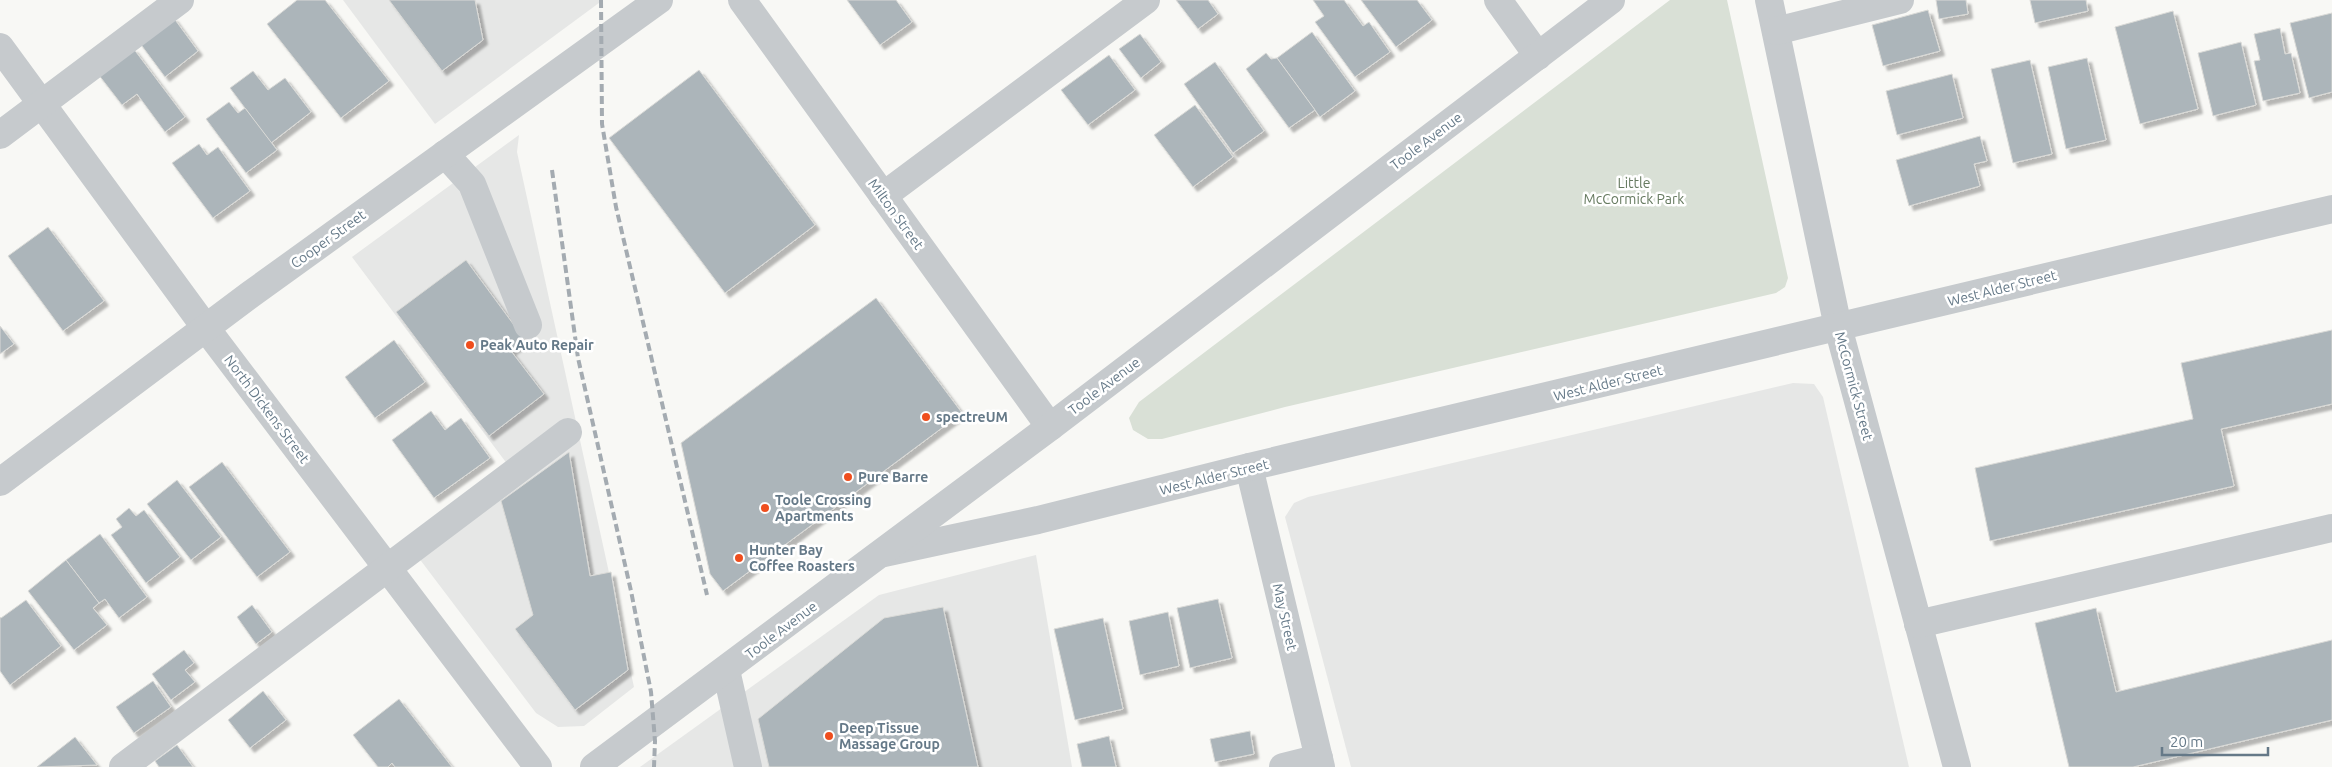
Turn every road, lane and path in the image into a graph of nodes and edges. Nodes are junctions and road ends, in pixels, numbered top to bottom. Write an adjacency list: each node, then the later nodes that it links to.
1 (180, 0): 12 (street)
2 (658, 0): 14 (street, Cooper Street)
3 (742, 0): 15 (street, Milton Street)
4 (1146, 0): 15 (street)
5 (1498, 0): 11 (street)
6 (1611, 0): 11 (street, Toole Avenue)
7 (1770, 0): 9 (street, McCormick Street)
8 (1900, 0): 9 (street)
9 (1776, 31): 19 (street, McCormick Street)
10 (0, 47): 12 (street, North Dickens Street)
11 (1538, 56): 20 (street, Toole Avenue)
12 (40, 105): 13 (street); 18 (street, North Dickens Street)
13 (0, 135)
14 (445, 154): 17 (street); 18 (street, Cooper Street)
15 (883, 196): 20 (street, Milton Street)
16 (2332, 209): 19 (street, West Alder Street)
17 (528, 325)
18 (205, 328): 23 (street, Cooper Street); 26 (street, North Dickens Street)
19 (1838, 328): 22 (street, West Alder Street); 27 (street, McCormick Street)
20 (1050, 427): 25 (street, Toole Avenue)
21 (568, 432): 26 (street)
22 (1249, 468): 25 (street, West Alder Street); 29 (street, May Street)
23 (0, 482)
24 (2332, 528): 27 (street)
25 (884, 553): 28 (street, Toole Avenue)
26 (387, 568): 30 (street); 31 (street, North Dickens Street)
27 (1918, 624): 35 (street, McCormick Street)
28 (726, 670): 32 (street, Toole Avenue); 33 (street)
29 (1320, 762): 34 (street)
30 (123, 767)
31 (538, 767)
32 (594, 767)
33 (748, 767)
34 (1283, 767)
35 (1957, 767)

